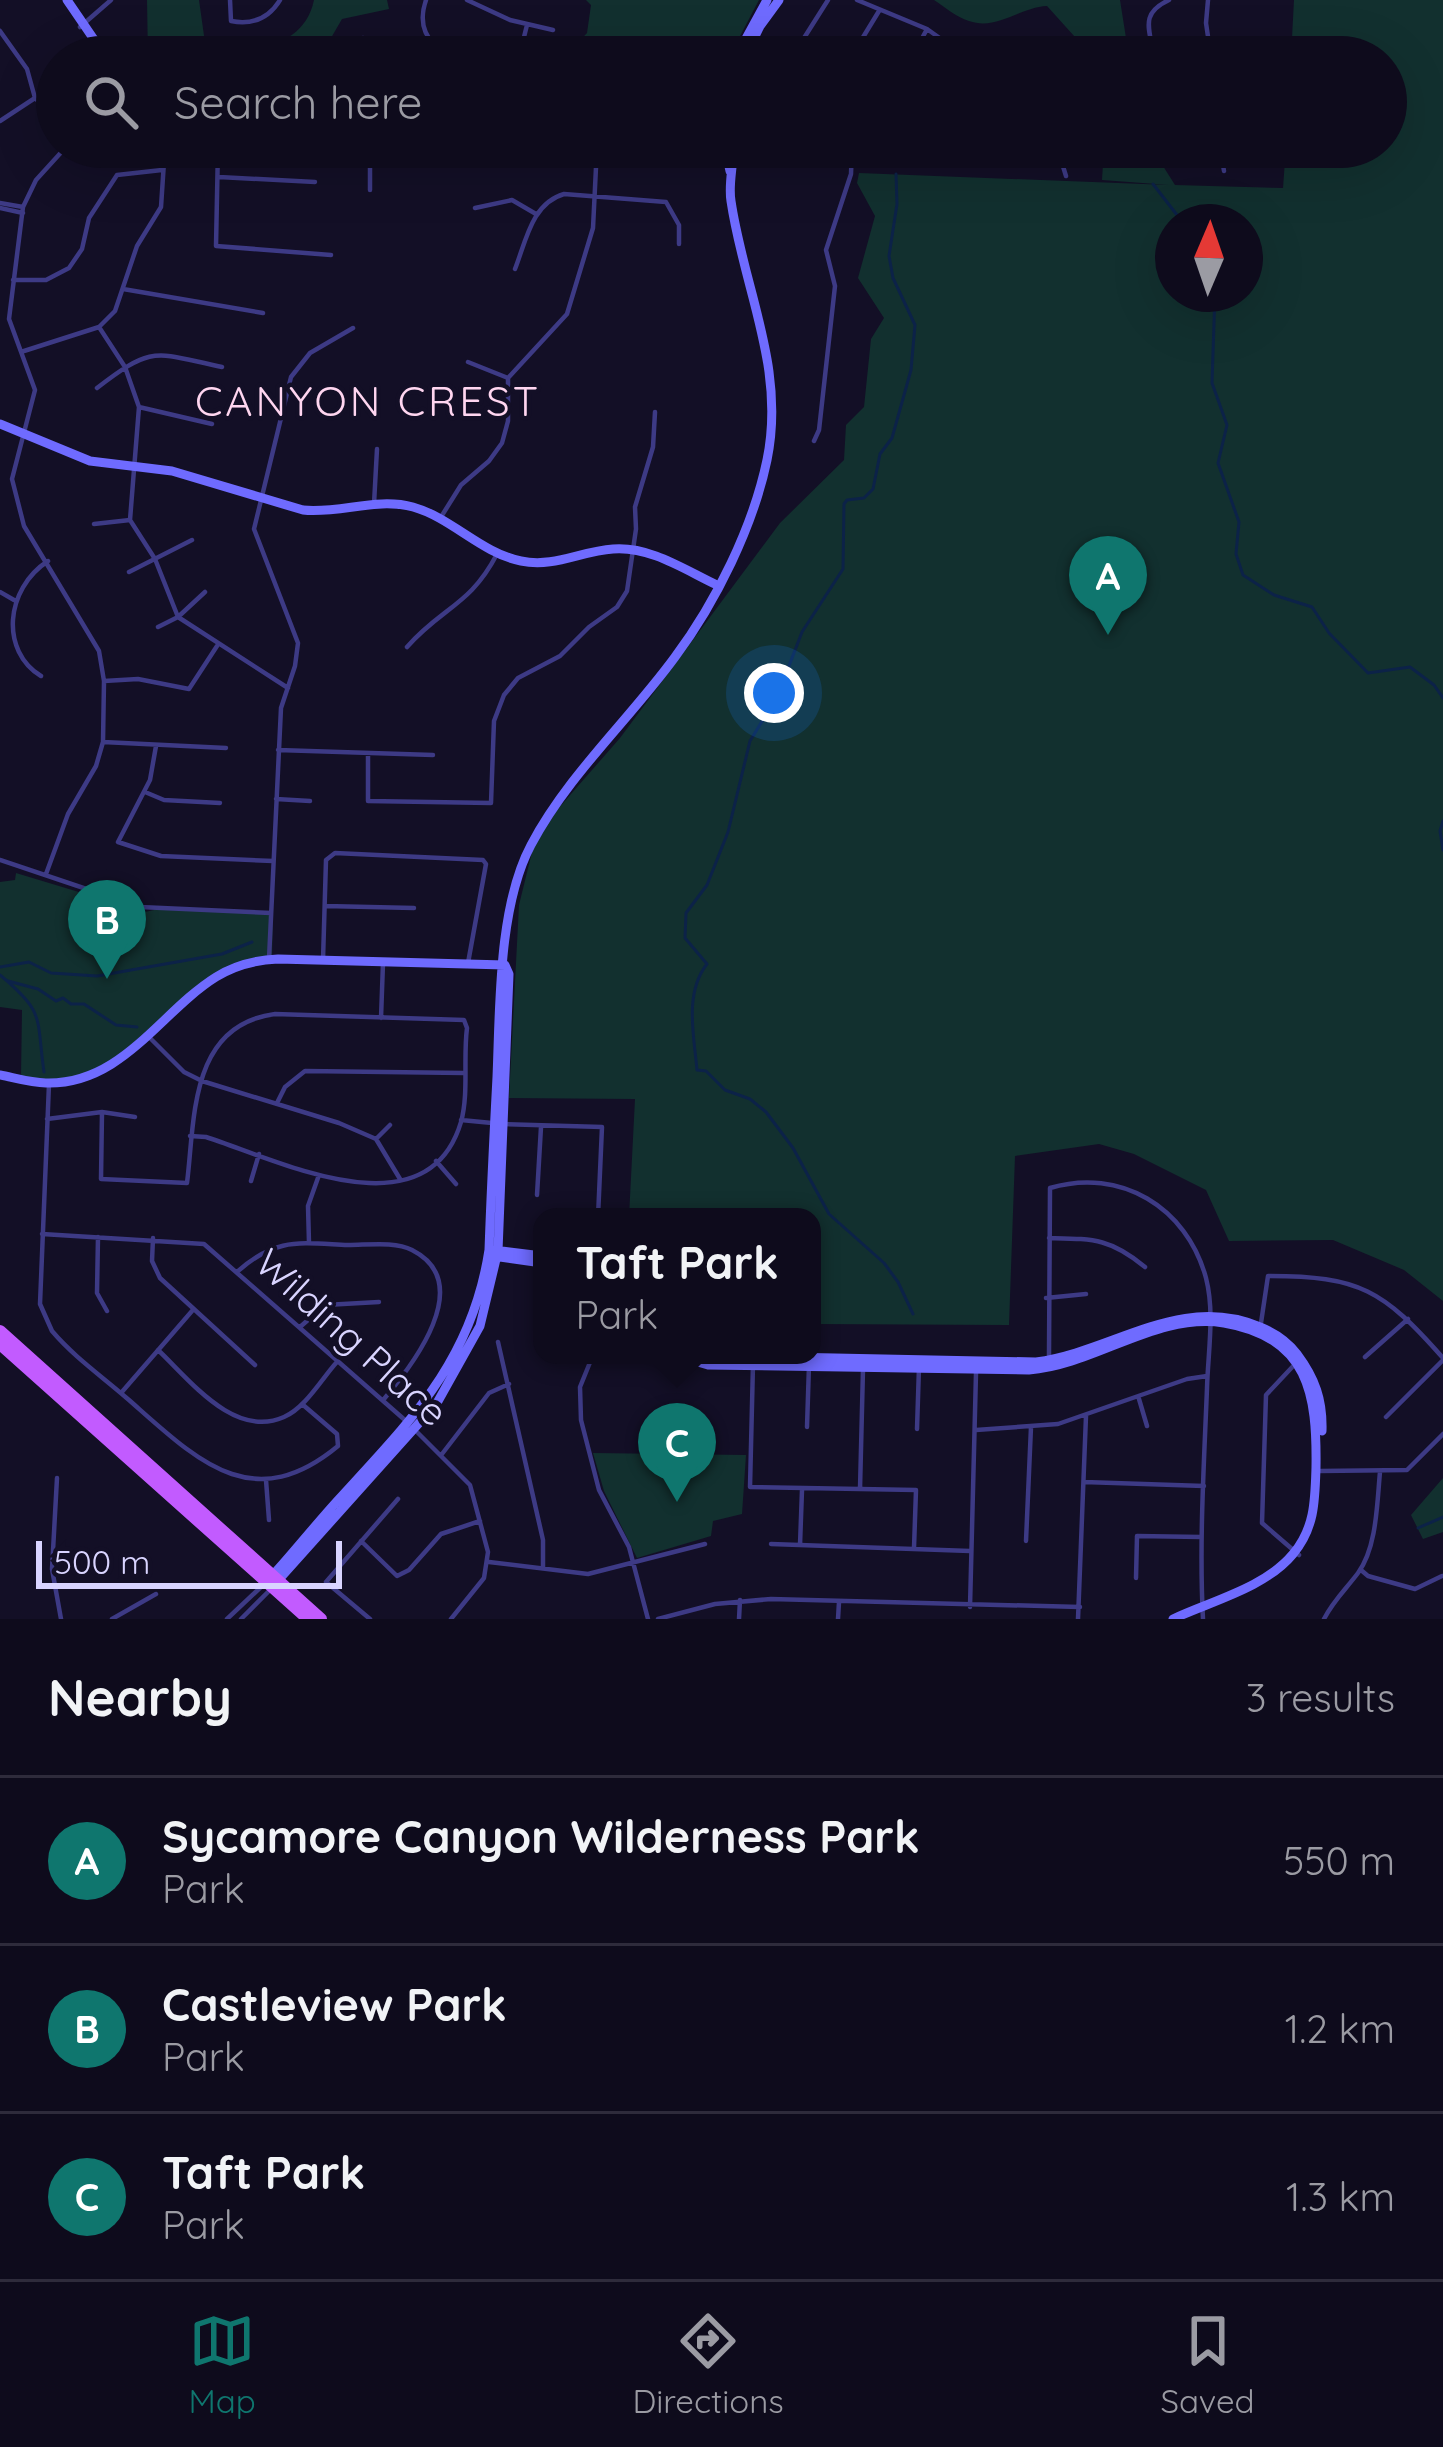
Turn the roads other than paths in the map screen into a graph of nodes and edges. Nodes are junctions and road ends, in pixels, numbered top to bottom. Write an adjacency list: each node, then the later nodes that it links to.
1 (64, 0): 15 (street)
2 (111, 0): 15 (street)
3 (230, 0): 4 (street)
4 (280, 0)
5 (426, 0): 20 (street)
6 (466, 0): 14 (street)
7 (766, 0): 22 (street)
8 (779, 0): 23 (street)
9 (828, 0): 24 (street)
10 (857, 0): 13 (street)
11 (1169, 0): 28 (street)
12 (1208, 0): 29 (street)
13 (879, 11): 16 (street); 25 (street)
14 (526, 25): 17 (street); 21 (street)
15 (82, 26): 19 (street)
16 (927, 29): 26 (street); 27 (street)
17 (553, 30)
18 (0, 31): 30 (street)
19 (89, 36)
20 (426, 36)
21 (524, 36)
22 (750, 36)
23 (754, 36)
24 (805, 36)
25 (863, 36)
26 (923, 36)
27 (938, 36)
28 (1151, 36)
29 (1208, 36)
30 (8, 41): 31 (street); 32 (street)
31 (0, 48)
32 (35, 98): 33 (street)
33 (0, 121)
34 (47, 168): 51 (street)
35 (218, 168): 45 (street)
36 (370, 168): 47 (street)
37 (596, 168): 48 (street)
38 (730, 168): 86 (street)
39 (851, 168): 72 (street)
40 (1064, 168): 44 (street)
41 (1224, 168): 43 (street)
42 (162, 170): 56 (street); 57 (street)
43 (1224, 171)
44 (1066, 176)
45 (218, 177): 46 (street); 54 (street)
46 (316, 182)
47 (370, 190)
48 (595, 196): 52 (street); 53 (street); 65 (street)
49 (0, 205): 51 (street)
50 (475, 208): 52 (street)
51 (23, 210): 56 (street)
52 (536, 214): 55 (street)
53 (680, 244)
54 (331, 255)
55 (515, 268)
56 (13, 280): 61 (street)
57 (123, 289): 58 (street); 59 (street)
58 (263, 314)
59 (99, 327): 61 (street); 63 (street)
60 (352, 328): 75 (street)
61 (24, 351): 71 (street)
62 (468, 362): 65 (street)
63 (125, 367): 64 (street); 66 (street); 67 (street)
64 (222, 367)
65 (508, 378): 77 (street)
66 (97, 388)
67 (139, 407): 69 (street); 74 (street)
68 (655, 412): 81 (street)
69 (212, 424)
70 (0, 427): 71 (street)
71 (24, 435): 74 (street); 84 (street)
72 (814, 441)
73 (376, 449): 76 (street)
74 (132, 468): 75 (street); 78 (street)
75 (258, 499): 76 (street); 96 (street)
76 (374, 504): 77 (street)
77 (440, 519): 82 (street)
78 (130, 520): 79 (street); 83 (street)
79 (94, 524)
80 (192, 540): 83 (street)
81 (633, 549): 82 (street); 86 (street); 101 (street)
82 (497, 554): 93 (street)
83 (155, 559): 85 (street); 90 (street)
84 (48, 561): 89 (street); 95 (street)
85 (129, 572)
86 (717, 585): 117 (street)
87 (0, 592): 89 (street)
88 (205, 592): 90 (street)
89 (14, 600): 94 (street)
90 (178, 617): 91 (street); 92 (street)
91 (158, 627)
92 (217, 646): 95 (street); 96 (street)
93 (407, 646)
94 (41, 676)
95 (104, 681): 97 (street)
96 (288, 688): 100 (street)
97 (103, 742): 98 (street); 109 (street)
98 (156, 746): 99 (street); 103 (street)
99 (226, 748)
100 (278, 750): 101 (street); 104 (street)
101 (368, 753): 102 (street)
102 (433, 754)
103 (146, 791): 106 (street); 108 (street)
104 (276, 799): 105 (street); 108 (street)
105 (310, 801)
106 (220, 803)
107 (0, 860): 109 (street)
108 (273, 862): 112 (street)
109 (46, 874): 112 (street)
110 (325, 906): 111 (street); 114 (street); 116 (street)
111 (414, 908)
112 (271, 913): 113 (street)
113 (269, 959): 114 (street); 119 (street)
114 (323, 960): 115 (street)
115 (383, 962): 116 (street); 118 (street)
116 (468, 965): 117 (street)
117 (505, 965): 129 (street)
118 (381, 1018): 120 (street); 122 (street)
119 (149, 1037): 122 (street); 123 (street)
120 (464, 1072): 124 (street); 128 (street)
121 (0, 1075): 123 (street)
122 (202, 1082): 124 (street); 132 (street)
123 (49, 1084): 127 (street)
124 (278, 1103): 133 (street)
125 (102, 1112): 126 (street); 127 (street); 132 (street)
126 (135, 1117)
127 (47, 1119): 142 (street)
128 (461, 1120): 129 (street); 135 (street)
129 (499, 1124): 131 (street); 147 (street)
130 (390, 1125): 133 (street)
131 (541, 1127): 140 (street); 141 (street)
132 (190, 1136): 134 (street)
133 (376, 1139): 137 (street)
134 (259, 1154): 136 (street); 138 (street)
135 (436, 1160): 137 (street); 139 (street)
136 (319, 1174): 137 (street); 146 (street)
137 (401, 1180)
138 (251, 1181)
139 (457, 1184)
140 (537, 1196)
141 (598, 1208)
142 (42, 1234): 143 (street, Wilding Place); 179 (street)
143 (98, 1237): 144 (street, Wilding Place); 154 (street)
144 (153, 1238): 150 (street, Wilding Place); 155 (street)
145 (1048, 1238): 149 (street); 152 (street); 156 (street)
146 (309, 1243): 150 (street); 181 (street)
147 (493, 1253): 148 (street); 185 (street)
148 (533, 1258)
149 (1145, 1268)
150 (237, 1272): 158 (street, Wilding Place)
151 (1086, 1294): 152 (street)
152 (1046, 1298): 173 (street)
153 (380, 1302): 158 (street)
154 (107, 1311)
155 (192, 1311): 163 (street); 174 (street)
156 (1210, 1319): 160 (street); 173 (street); 177 (street)
157 (1408, 1319): 160 (street); 164 (street); 165 (street)
158 (300, 1327): 167 (street, Wilding Place)
159 (0, 1330): 219 (main road)
160 (1260, 1330): 166 (street)
161 (498, 1342): 178 (street)
162 (0, 1344): 219 (main road)
163 (158, 1350): 179 (street); 182 (street)
164 (1365, 1357)
165 (1443, 1359): 184 (street)
166 (1299, 1361): 193 (street); 212 (street)
167 (336, 1362): 181 (street, Wilding Place); 182 (street)
168 (821, 1363): 172 (street)
169 (589, 1364): 214 (street)
170 (753, 1364): 199 (street)
171 (809, 1364): 187 (street)
172 (863, 1364): 175 (street); 200 (street)
173 (1050, 1364): 176 (street)
174 (255, 1365)
175 (919, 1365): 176 (street); 189 (street)
176 (976, 1366): 190 (street)
177 (1207, 1376): 180 (street); 198 (street)
178 (509, 1384): 192 (street); 215 (street)
179 (121, 1393): 196 (street)
180 (1139, 1399): 183 (street); 186 (street)
181 (382, 1401): 185 (street, Wilding Place)
182 (302, 1404): 196 (street)
183 (1086, 1415): 188 (street); 197 (street)
184 (1386, 1417)
185 (411, 1426): 192 (street, Wilding Place); 219 (street)
186 (1147, 1426)
187 (807, 1427)
188 (1031, 1427): 190 (street); 206 (street)
189 (917, 1429)
190 (976, 1430): 211 (street)
191 (1443, 1434): 194 (street)
192 (442, 1454): 203 (street, Wilding Place)
193 (1318, 1471): 194 (street); 212 (street)
194 (1380, 1472): 216 (street)
195 (57, 1478): 227 (street)
196 (266, 1480): 202 (street)
197 (1084, 1482): 198 (street); 225 (street)
198 (1204, 1486): 204 (street)
199 (802, 1489): 200 (street); 209 (street)
200 (860, 1489): 210 (street)
201 (398, 1499): 205 (street)
202 (269, 1520)
203 (480, 1521): 205 (street); 213 (street, Wilding Place)
204 (1201, 1537): 218 (street); 226 (street)
205 (361, 1541): 233 (street)
206 (1026, 1541)
207 (705, 1544): 214 (street)
208 (771, 1544): 209 (street)
209 (800, 1545): 210 (street)
210 (914, 1548): 211 (street)
211 (970, 1552): 224 (street)
212 (1297, 1554): 226 (street)
213 (489, 1562): 215 (street); 234 (street)
214 (633, 1562): 215 (street); 235 (street)
215 (543, 1568)
216 (1361, 1570): 217 (street); 243 (street)
217 (1442, 1576)
218 (1136, 1578)
219 (272, 1581): 229 (street); 230 (street); 231 (main road); 232 (main road)
220 (156, 1594): 228 (street)
221 (740, 1600): 222 (street); 236 (street); 237 (street)
222 (838, 1602): 223 (street); 238 (street)
223 (890, 1604): 224 (street); 239 (street)
224 (970, 1607): 225 (street)
225 (1080, 1607): 240 (street)
226 (1202, 1612): 241 (street); 242 (street)
227 (62, 1619)
228 (112, 1619)
229 (227, 1619)
230 (241, 1619)
231 (308, 1619)
232 (321, 1619)
233 (370, 1619)
234 (453, 1619)
235 (648, 1619)
236 (658, 1619)
237 (739, 1619)
238 (838, 1619)
239 (890, 1619)
240 (1078, 1619)
241 (1172, 1619)
242 (1182, 1619)
243 (1324, 1619)

